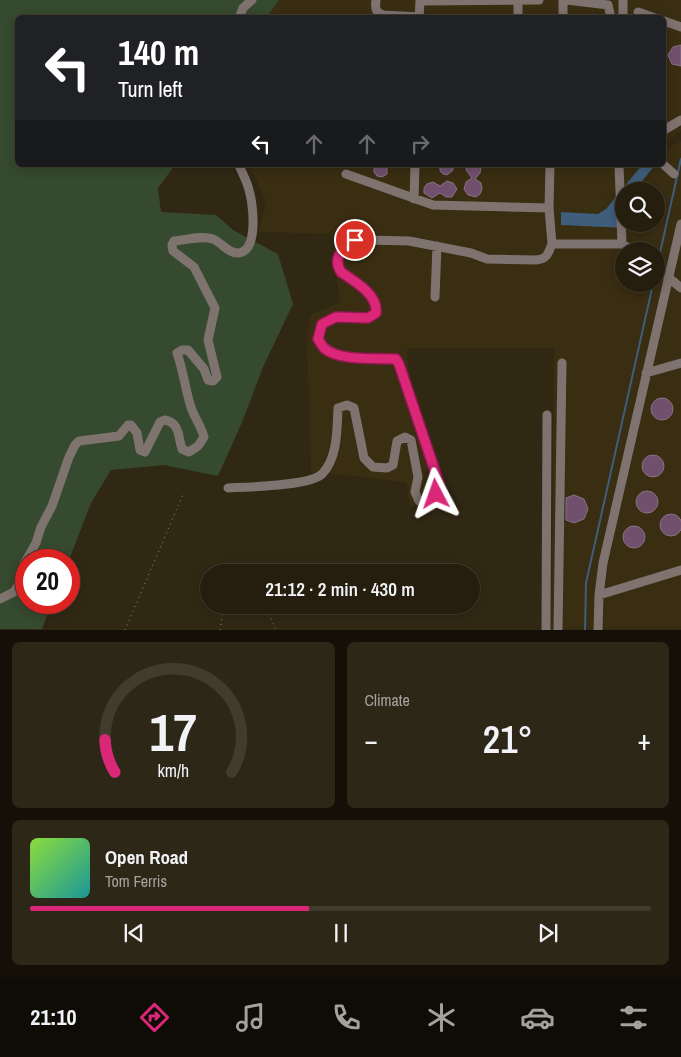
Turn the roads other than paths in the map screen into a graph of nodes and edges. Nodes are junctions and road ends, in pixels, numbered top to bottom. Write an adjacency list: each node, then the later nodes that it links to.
1 (252, 0): 10 (street)
2 (376, 0): 11 (street)
3 (518, 0): 4 (street); 8 (street); 13 (street)
4 (539, 0)
5 (563, 0): 14 (street)
6 (567, 0): 15 (street)
7 (623, 0): 16 (street)
8 (420, 1): 12 (street)
9 (638, 12): 17 (street)
10 (240, 15)
11 (382, 15)
12 (419, 15)
13 (518, 15)
14 (563, 15)
15 (610, 15)
16 (622, 15)
17 (646, 15)
18 (666, 22): 19 (street)
19 (681, 27)
20 (681, 120): 21 (street)
21 (666, 129)
22 (240, 167): 47 (street)
23 (415, 167): 29 (street)
24 (550, 167): 30 (street)
25 (619, 167): 32 (street)
26 (666, 167): 28 (street)
27 (346, 174): 29 (street)
28 (674, 174)
29 (414, 200): 30 (street)
30 (549, 208): 33 (street)
31 (681, 224): 37 (street)
32 (622, 242)
33 (552, 244): 34 (street); 35 (street)
34 (615, 244)
35 (437, 246): 39 (street); 44 (street)
36 (665, 275): 37 (street)
37 (669, 278): 38 (street); 42 (street)
38 (681, 288)
39 (435, 297)
40 (562, 363): 49 (street)
41 (681, 363): 42 (street)
42 (646, 374): 46 (street)
43 (547, 415): 48 (street)
44 (228, 488)
45 (681, 570): 46 (street)
46 (599, 596): 50 (street)
47 (0, 599)
48 (546, 630)
49 (558, 630)
50 (598, 630)

